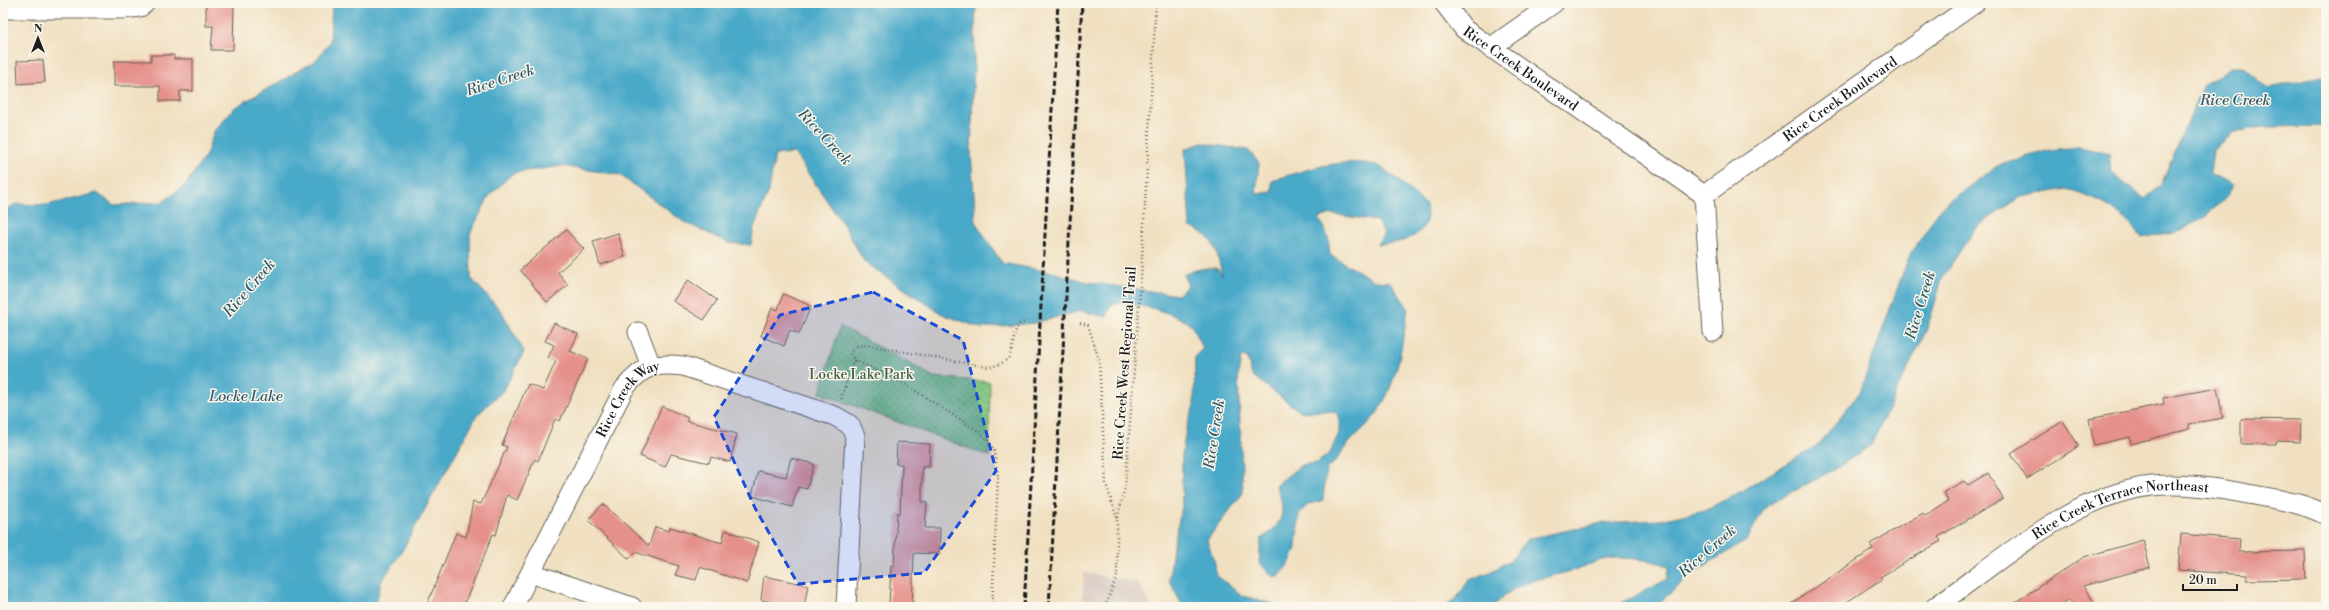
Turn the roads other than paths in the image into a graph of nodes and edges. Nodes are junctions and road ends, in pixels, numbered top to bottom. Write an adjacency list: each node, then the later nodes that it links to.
1 (145, 3): 5 (street)
2 (1444, 3): 6 (street, Rice Creek Boulevard)
3 (1554, 3): 6 (street)
4 (1975, 3): 7 (street, Rice Creek Boulevard)
5 (3, 9)
6 (1490, 48): 7 (street, Rice Creek Boulevard)
7 (1704, 195): 9 (street)
8 (638, 332): 10 (street)
9 (1713, 332)
10 (652, 366): 12 (street, Rice Creek Way); 15 (street, Rice Creek Way)
11 (2326, 515): 16 (street, Rice Creek Terrace Northeast)
12 (531, 573): 13 (street, Rice Creek Way); 14 (street)
13 (513, 607)
14 (632, 607)
15 (846, 607)
16 (1935, 607)

